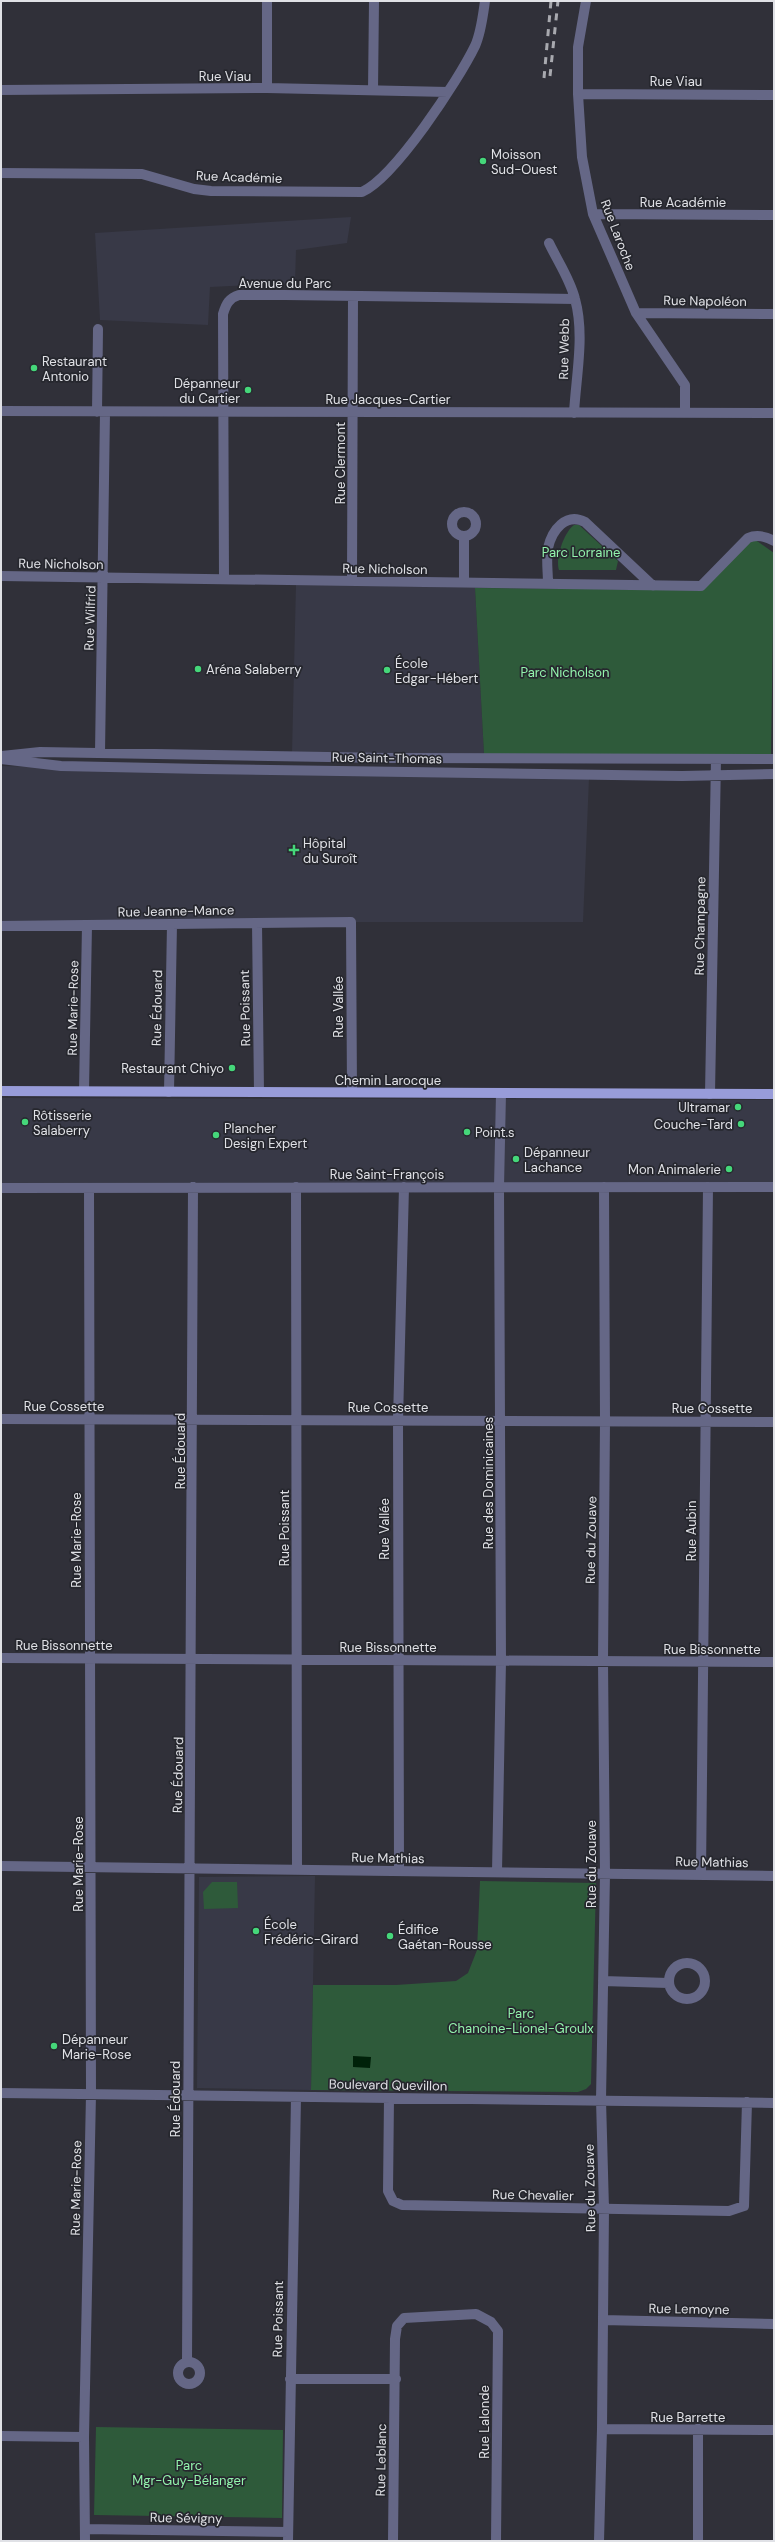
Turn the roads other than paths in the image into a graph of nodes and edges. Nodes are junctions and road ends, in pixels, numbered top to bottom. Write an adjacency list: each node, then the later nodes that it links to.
1 (268, 1): 5 (street)
2 (374, 1): 7 (street)
3 (484, 1): 8 (street, Rue Académie)
4 (586, 1): 9 (street, Rue Laroche)
5 (267, 88): 6 (street, Rue Viau); 7 (street, Rue Viau)
6 (1, 90)
7 (373, 90): 8 (street, Rue Viau)
8 (448, 92): 11 (street, Rue Académie)
9 (578, 94): 10 (street, Rue Viau); 12 (street, Rue Laroche)
10 (774, 95)
11 (1, 173)
12 (592, 214): 13 (street, Rue Académie); 17 (street, Rue Laroche)
13 (774, 215)
14 (549, 243): 16 (street, Rue Webb)
15 (353, 296): 16 (street, Avenue du Parc); 22 (street, Avenue du Parc); 23 (street, Rue Clermont)
16 (575, 298): 24 (street, Rue Webb)
17 (636, 313): 18 (street, Rue Napoléon); 25 (street, Rue Laroche)
18 (774, 314)
19 (98, 329): 21 (street, Rue Wilfrid)
20 (1, 411): 21 (street, Rue Jacques-Cartier)
21 (101, 412): 22 (street, Rue Jacques-Cartier); 30 (street, Rue Wilfrid)
22 (225, 412): 23 (street, Rue Jacques-Cartier); 31 (street, Avenue du Parc)
23 (353, 412): 24 (street, Rue Jacques-Cartier); 32 (street, Rue Clermont)
24 (574, 413): 25 (street, Rue Jacques-Cartier)
25 (685, 413): 26 (street, Rue Jacques-Cartier)
26 (774, 413)
27 (464, 537): 33 (street)
28 (774, 541): 35 (street, Rue Nicholson)
29 (1, 576): 30 (street, Rue Nicholson)
30 (104, 578): 31 (street, Rue Nicholson); 36 (street, Rue Wilfrid)
31 (224, 580): 32 (street, Rue Nicholson)
32 (352, 581): 33 (street, Rue Nicholson)
33 (464, 583): 34 (street, Rue Nicholson)
34 (548, 583): 35 (street, Rue Nicholson); 35 (street)
35 (653, 586)
36 (100, 753): 37 (street, Rue Saint-Thomas); 38 (street, Rue Saint-Thomas)
37 (1, 756)
38 (485, 758): 40 (street, Rue Saint-Thomas); 42 (street)
39 (1, 759): 42 (street, Rue Saint-Thomas)
40 (716, 759): 41 (street, Rue Saint-Thomas); 44 (street, Rue Champagne)
41 (774, 759)
42 (484, 772): 44 (street, Rue Saint-Thomas)
43 (774, 774): 44 (street, Rue Saint-Thomas)
44 (715, 775): 56 (street, Rue Champagne)
45 (351, 922): 46 (street, Rue Jeanne-Mance); 54 (street, Rue Vallée)
46 (257, 923): 47 (street, Rue Jeanne-Mance); 53 (street, Rue Poissant)
47 (172, 924): 48 (street, Rue Jeanne-Mance); 52 (street, Rue Édouard)
48 (88, 925): 49 (street, Rue Jeanne-Mance); 51 (street, Rue Marie-Rose)
49 (1, 926)
50 (1, 1091): 51 (main road, Chemin Larocque)
51 (84, 1091): 52 (main road, Chemin Larocque)
52 (169, 1092): 53 (main road, Chemin Larocque)
53 (259, 1092): 54 (main road, Chemin Larocque)
54 (352, 1092): 55 (main road, Chemin Larocque)
55 (501, 1093): 56 (main road, Chemin Larocque); 61 (street, Rue des Dominicaines)
56 (710, 1094): 57 (main road, Chemin Larocque)
57 (774, 1094)
58 (193, 1187): 59 (street, Rue Saint-François); 66 (street, Rue Saint-François); 69 (street, Rue Édouard)
59 (296, 1187): 60 (street, Rue Saint-François); 70 (street, Rue Poissant)
60 (404, 1187): 61 (street, Rue Saint-François); 71 (street, Rue Vallée)
61 (499, 1187): 62 (street, Rue Saint-François); 72 (street, Rue des Dominicaines)
62 (604, 1187): 63 (street, Rue Saint-François); 73 (street, Rue du Zouave)
63 (708, 1187): 64 (street, Rue Saint-François); 74 (street, Rue Aubin)
64 (774, 1187)
65 (1, 1188): 66 (street, Rue Saint-François)
66 (89, 1188): 68 (street, Rue Marie-Rose)
67 (1, 1419): 68 (street, Rue Cossette)
68 (88, 1419): 69 (street, Rue Cossette); 77 (street, Rue Marie-Rose)
69 (194, 1419): 70 (street, Rue Cossette); 78 (street, Rue Édouard)
70 (297, 1420): 71 (street, Rue Cossette); 79 (street, Rue Poissant)
71 (398, 1420): 72 (street, Rue Cossette); 80 (street, Rue Vallée)
72 (501, 1420): 73 (street, Rue Cossette); 81 (street, Rue des Dominicaines)
73 (606, 1421): 74 (street, Rue Cossette); 82 (street, Rue du Zouave)
74 (704, 1421): 75 (street, Rue Cossette); 83 (street, Rue Aubin)
75 (774, 1422)
76 (1, 1658): 77 (street, Rue Bissonnette)
77 (90, 1658): 78 (street, Rue Bissonnette); 86 (street, Rue Marie-Rose)
78 (192, 1659): 79 (street, Rue Bissonnette); 87 (street, Rue Édouard)
79 (296, 1660): 80 (street, Rue Bissonnette); 88 (street, Rue Poissant)
80 (397, 1660): 81 (street, Rue Bissonnette); 89 (street, Rue Vallée)
81 (500, 1661): 82 (street, Rue Bissonnette); 90 (street, Rue des Dominicaines)
82 (603, 1661): 83 (street, Rue Bissonnette); 91 (street, Rue du Zouave)
83 (703, 1662): 84 (street, Rue Bissonnette); 92 (street, Rue Aubin)
84 (774, 1662)
85 (1, 1866): 86 (street, Rue Mathias)
86 (91, 1867): 87 (street, Rue Mathias); 97 (street, Rue Marie-Rose)
87 (189, 1868): 88 (street, Rue Mathias); 98 (street, Rue Édouard)
88 (297, 1870): 89 (street, Rue Mathias)
89 (399, 1871): 90 (street, Rue Mathias)
90 (497, 1872): 91 (street, Rue Mathias)
91 (605, 1874): 92 (street, Rue Mathias); 94 (street, Rue du Zouave)
92 (701, 1875): 93 (street, Rue Mathias)
93 (774, 1876)
94 (603, 1981): 95 (street); 101 (street, Rue du Zouave)
95 (668, 1983)
96 (1, 2093): 97 (street, Boulevard Quevillon)
97 (91, 2094): 98 (street, Boulevard Quevillon); 115 (street, Rue Marie-Rose)
98 (188, 2095): 99 (street, Boulevard Quevillon); 108 (street, Rue Édouard)
99 (296, 2097): 100 (street, Boulevard Quevillon); 109 (street, Rue Poissant)
100 (389, 2098): 101 (street, Boulevard Quevillon); 104 (street, Rue Chevalier)
101 (601, 2100): 102 (street, Boulevard Quevillon); 104 (street, Rue du Zouave)
102 (747, 2102): 103 (street, Boulevard Quevillon); 104 (street, Rue Chevalier)
103 (774, 2103)
104 (604, 2209): 106 (street, Rue du Zouave)
105 (476, 2314): 110 (street, Rue Leblanc); 121 (street, Rue Lalonde)
106 (603, 2320): 107 (street, Rue Lemoyne); 111 (street, Rue du Zouave)
107 (774, 2324)
108 (187, 2362)
109 (290, 2379): 110 (street); 118 (street, Rue Poissant)
110 (396, 2379): 120 (street, Rue Leblanc)
111 (602, 2429): 112 (street, Rue Barrette); 122 (street, Rue du Zouave)
112 (698, 2429): 113 (street, Rue Barrette); 123 (street)
113 (774, 2430)
114 (1, 2436): 115 (street)
115 (84, 2437): 116 (street, Rue Marie-Rose)
116 (85, 2529): 117 (street, Rue Sévigny); 119 (street, Rue Marie-Rose)
117 (186, 2536): 118 (street, Rue Sévigny)
118 (288, 2536)
119 (85, 2541)
120 (393, 2541)
121 (496, 2541)
122 (599, 2541)
123 (698, 2541)

